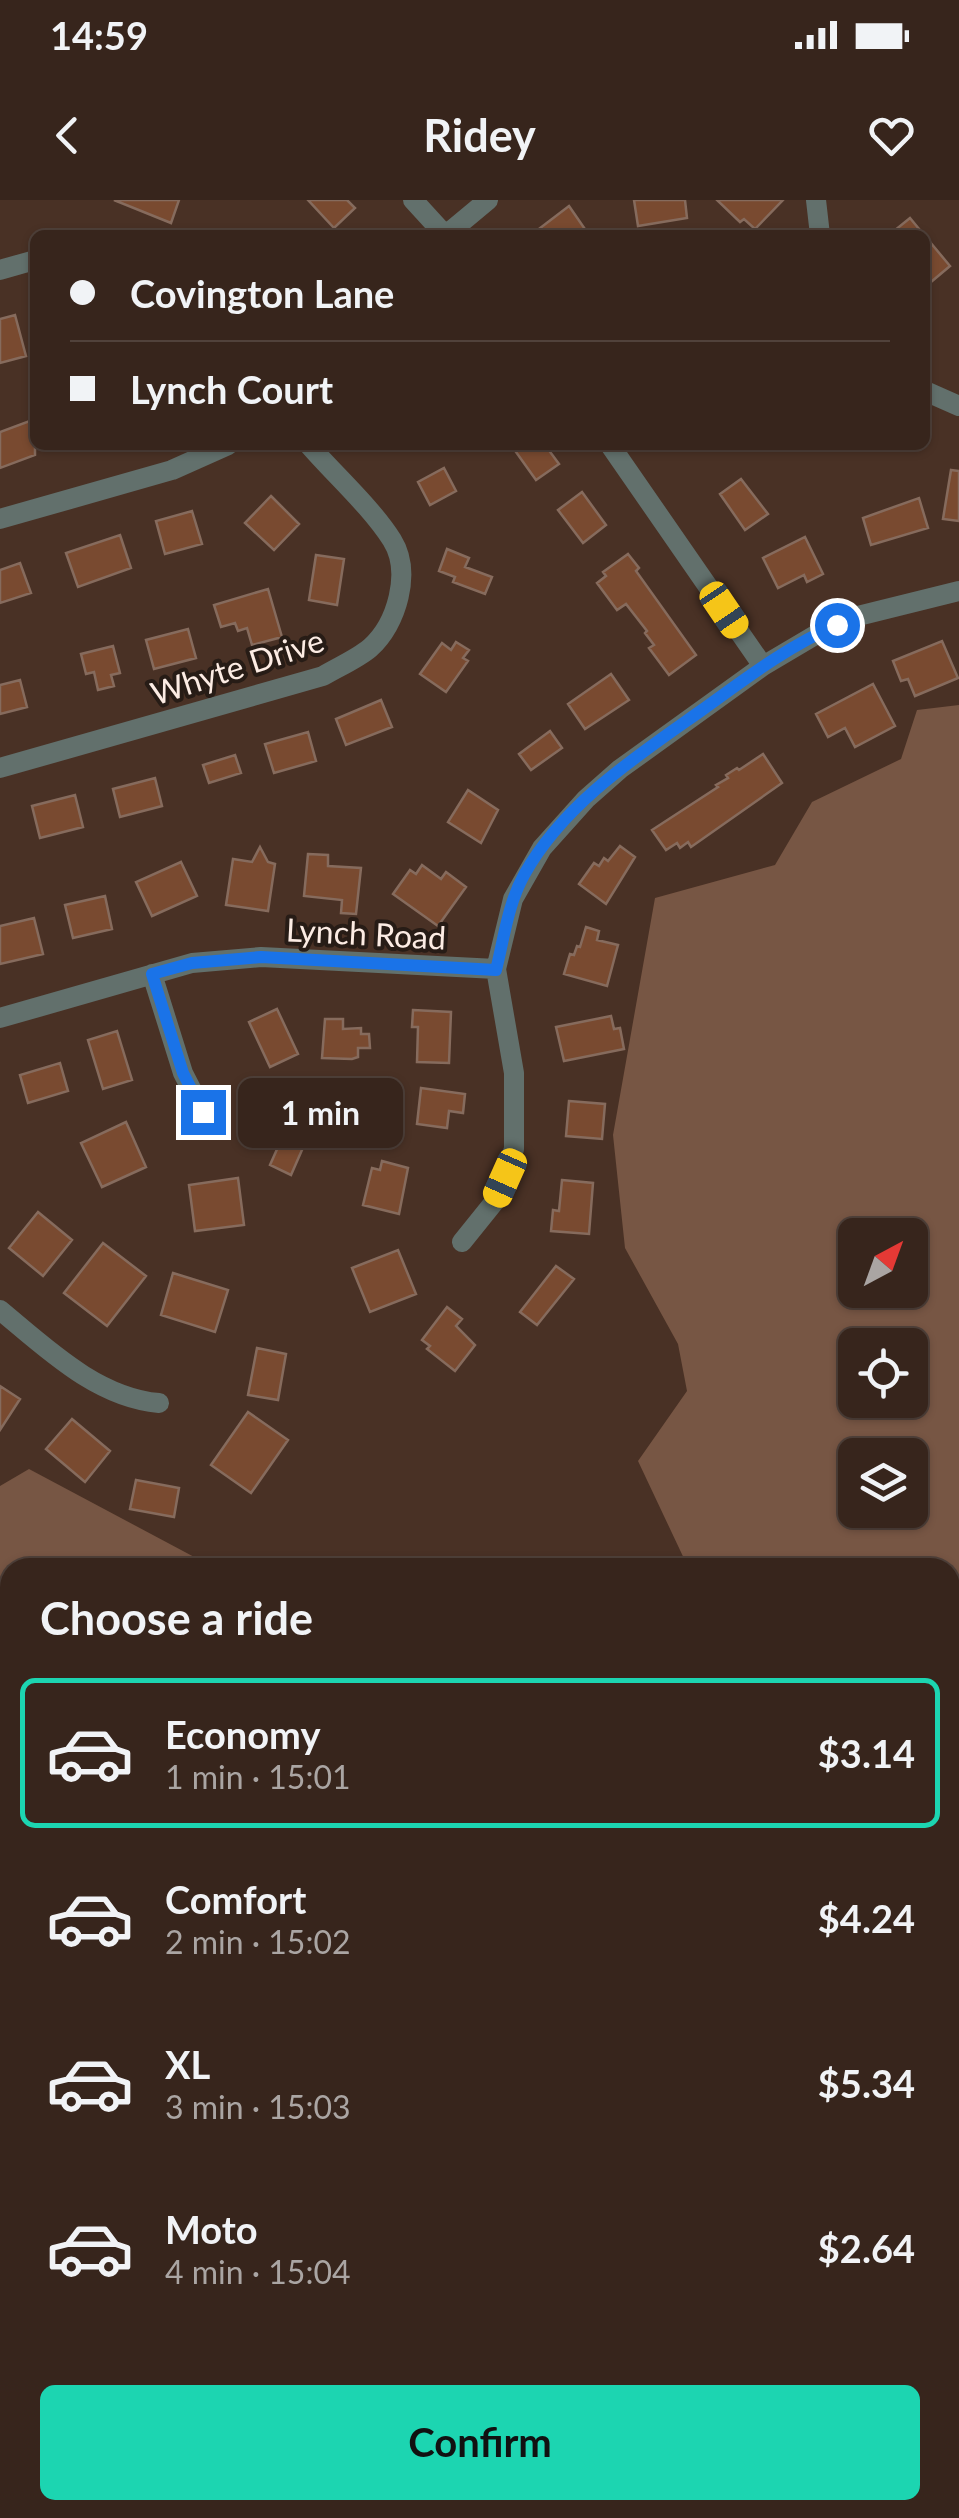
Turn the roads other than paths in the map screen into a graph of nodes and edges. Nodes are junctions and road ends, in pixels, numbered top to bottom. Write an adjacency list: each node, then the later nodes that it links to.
1 (413, 200): 4 (street)
2 (488, 200): 5 (street)
3 (816, 200): 6 (street)
4 (440, 230)
5 (451, 230)
6 (819, 230)
7 (30, 261): 8 (street)
8 (0, 270)
9 (930, 394): 10 (street)
10 (959, 406)
11 (217, 450): 14 (street)
12 (313, 450): 17 (street, Whyte Drive)
13 (613, 450): 16 (street)
14 (0, 519)
15 (959, 591): 16 (street)
16 (763, 666): 18 (street)
17 (0, 768)
18 (496, 970): 19 (street, Lynch Road); 22 (street)
19 (152, 974): 20 (street, Lynch Road); 21 (street)
20 (0, 1018)
21 (203, 1112)
22 (462, 1242)
23 (0, 1310): 24 (street)
24 (159, 1402)

